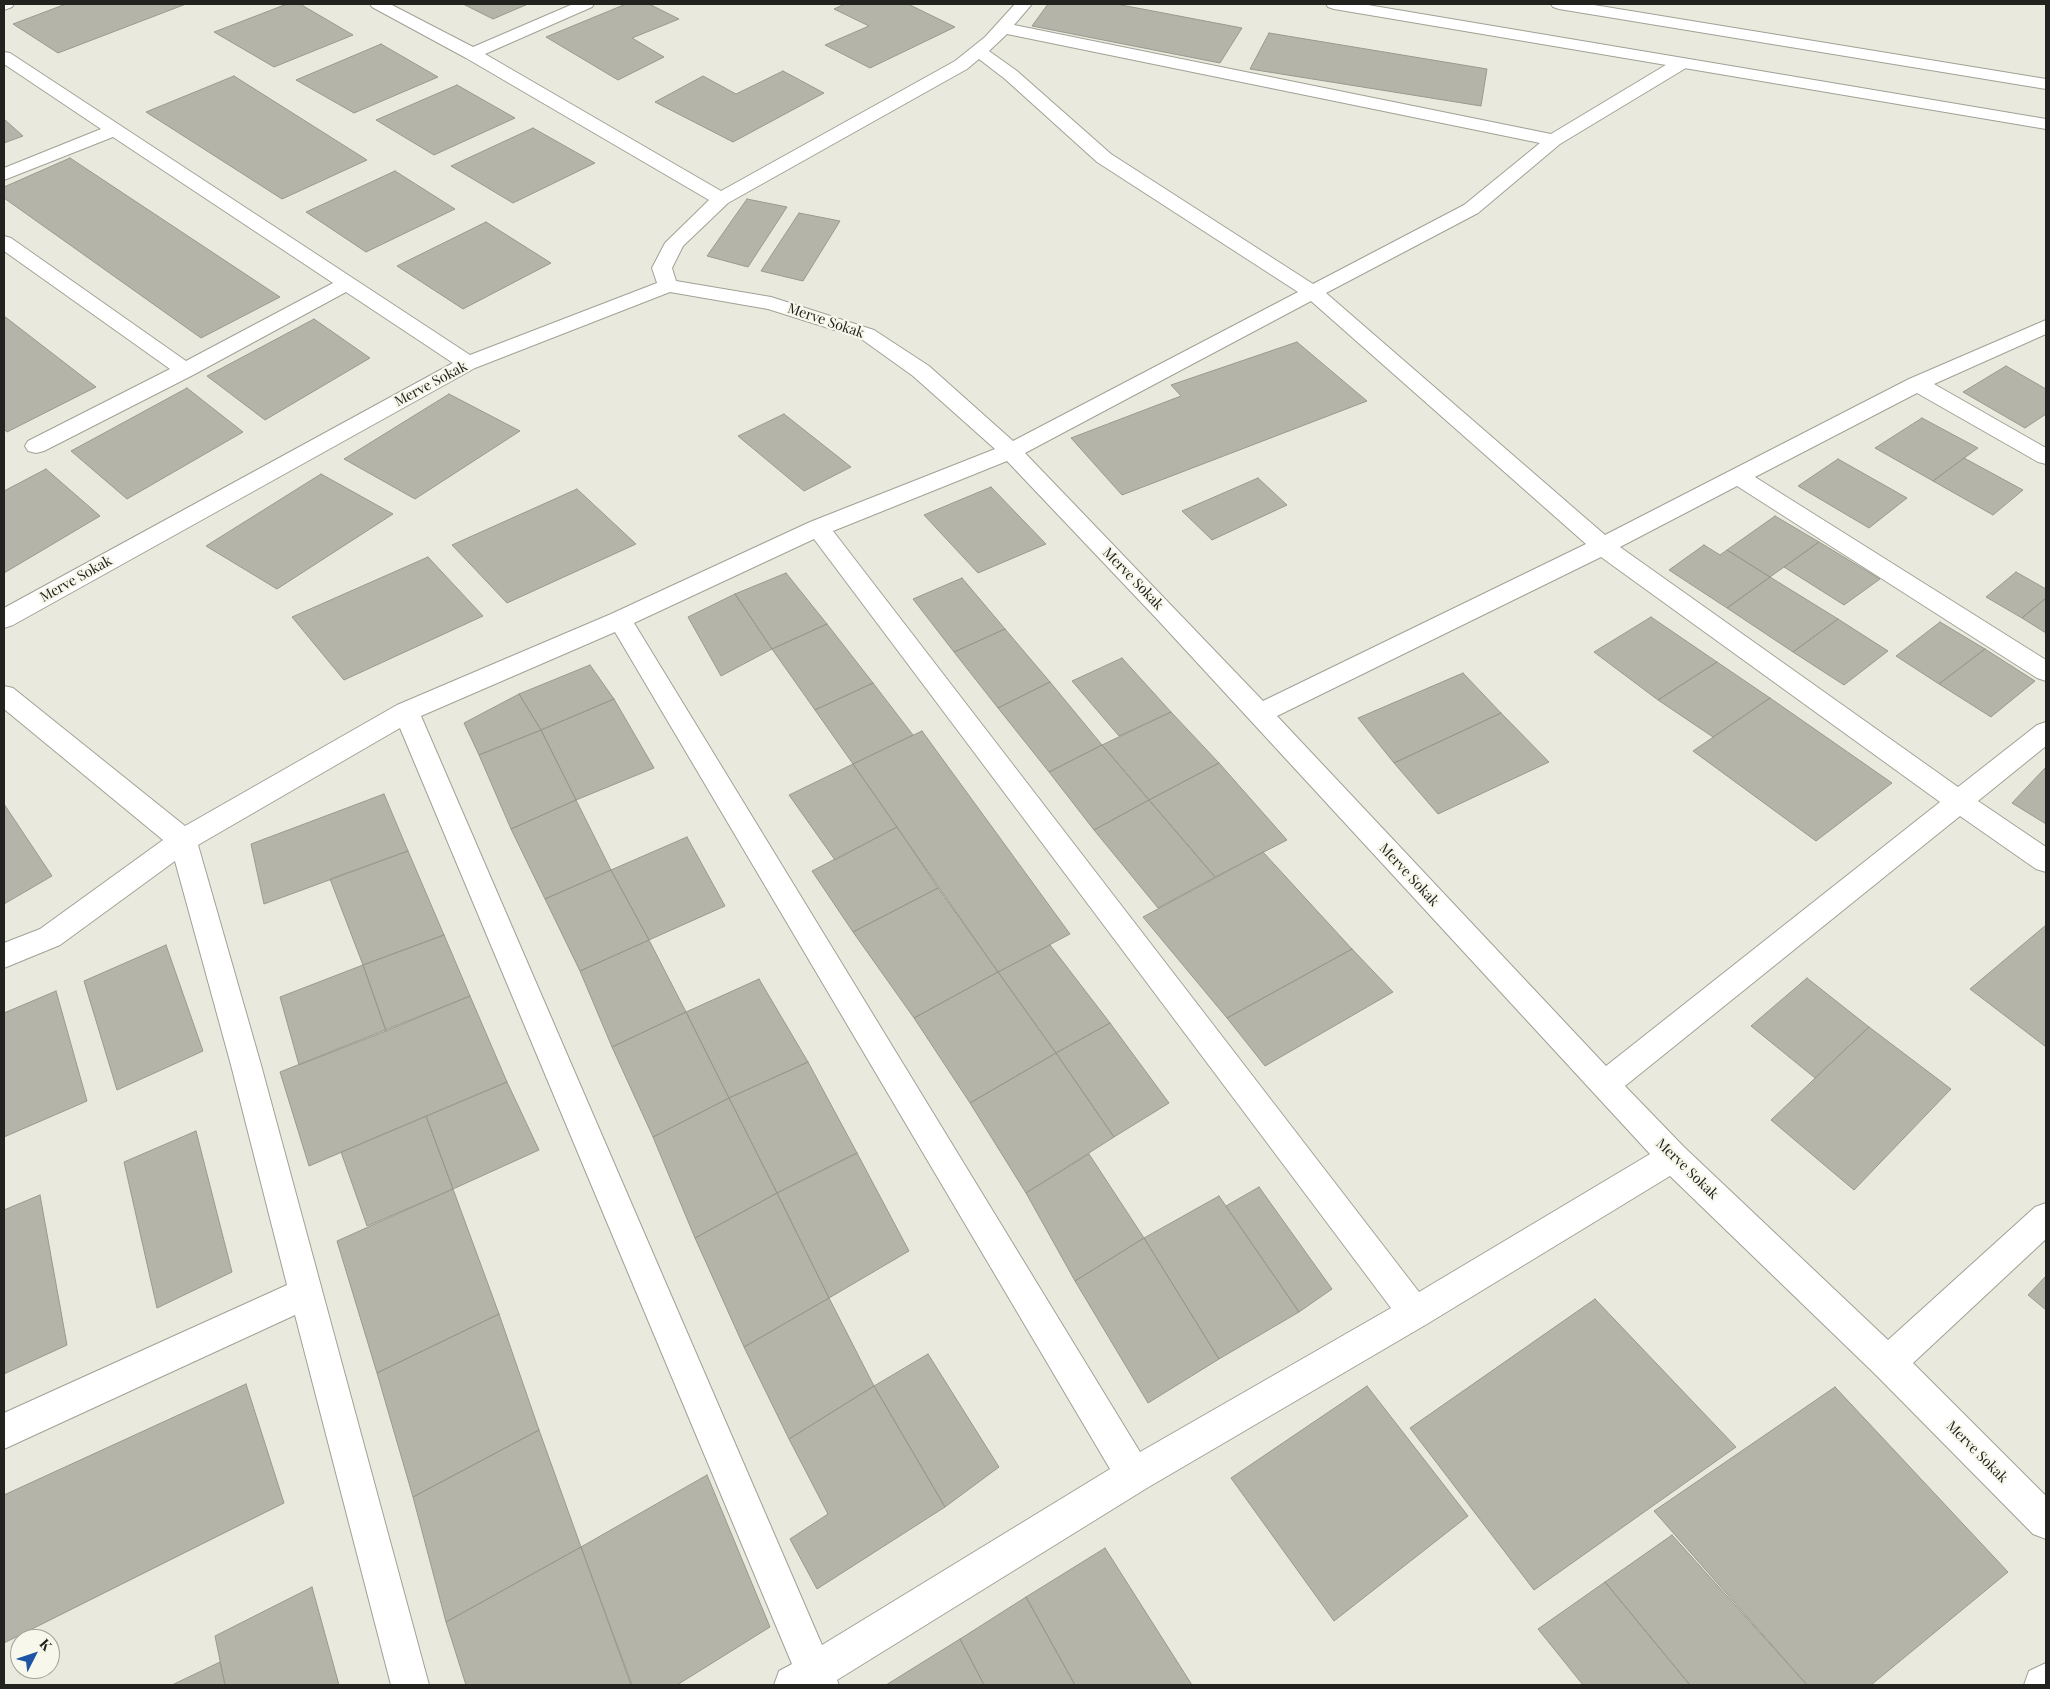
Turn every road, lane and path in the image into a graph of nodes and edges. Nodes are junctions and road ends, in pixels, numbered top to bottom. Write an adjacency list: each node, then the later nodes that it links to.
1 (378, 4): 8 (street)
2 (586, 4): 8 (street)
3 (1024, 4): 6 (street)
4 (1334, 4): 10 (street)
5 (1558, 4): 13 (street)
6 (1003, 28): 7 (street); 16 (street)
7 (979, 51): 18 (street); 22 (street)
8 (472, 54): 18 (street)
9 (4, 57): 11 (street)
10 (1680, 64): 14 (street); 16 (street)
11 (25, 72): 12 (street); 15 (street)
12 (4, 80)
13 (2046, 84)
14 (2046, 124)
15 (114, 130): 17 (street); 20 (street)
16 (1554, 140): 22 (street)
17 (4, 174)
18 (720, 199): 21 (street)
19 (4, 242): 25 (street)
20 (347, 283): 24 (street); 25 (street)
21 (668, 286): 24 (street, Merve Sokak); 28 (street, Merve Sokak)
22 (1312, 292): 28 (street); 32 (street)
23 (2046, 326): 26 (street)
24 (468, 363): 33 (street, Merve Sokak)
25 (185, 370): 27 (street)
26 (1917, 384): 29 (street); 30 (street)
27 (36, 446)
28 (1011, 451): 31 (street); 38 (street, Merve Sokak)
29 (2046, 457)
30 (1738, 476): 32 (street); 35 (street)
31 (818, 528): 34 (street); 48 (street)
32 (1603, 546): 38 (street); 40 (street)
33 (4, 619)
34 (620, 620): 37 (street); 51 (street)
35 (2046, 672)
36 (4, 695): 41 (street)
37 (406, 712): 41 (street); 53 (street)
38 (1259, 714): 44 (street, Merve Sokak)
39 (2046, 732): 40 (street)
40 (1958, 801): 42 (street); 44 (street)
41 (183, 840): 43 (street); 47 (street)
42 (2046, 861)
43 (4, 956)
44 (1604, 1085): 45 (street, Merve Sokak)
45 (1673, 1156): 48 (street); 49 (street, Merve Sokak)
46 (2046, 1218): 49 (street)
47 (306, 1293): 50 (street); 55 (street)
48 (1415, 1313): 51 (street)
49 (1888, 1364): 52 (street, Merve Sokak)
50 (4, 1432)
51 (1134, 1475): 53 (street)
52 (2046, 1521)
53 (809, 1681)
54 (2046, 1682): 56 (street)
55 (410, 1685)
56 (2043, 1685)

